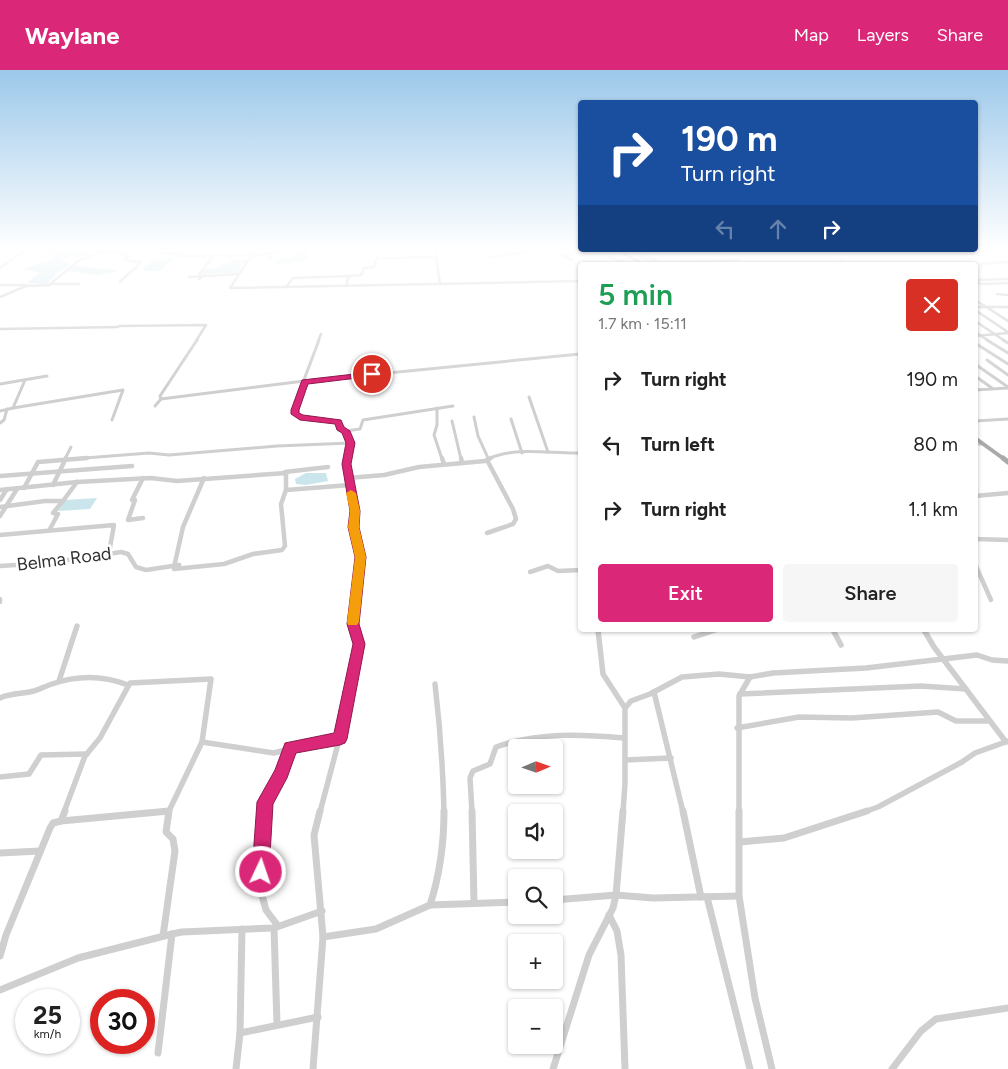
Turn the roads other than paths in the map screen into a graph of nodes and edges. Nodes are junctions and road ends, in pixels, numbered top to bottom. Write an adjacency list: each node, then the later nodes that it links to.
1 (978, 302): 2 (street)
2 (986, 307): 3 (street); 4 (street); 6 (street)
3 (978, 308)
4 (1008, 309)
5 (978, 311): 9 (street)
6 (1008, 321)
7 (978, 323): 11 (street)
8 (0, 329): 30 (street)
9 (1008, 333): 11 (street)
10 (321, 334): 24 (street)
11 (994, 334): 12 (street); 13 (street)
12 (980, 335): 15 (street)
13 (1008, 343)
14 (978, 345): 18 (street)
15 (1008, 353)
16 (578, 354): 24 (street)
17 (987, 360): 20 (street)
18 (1008, 364)
19 (978, 366): 26 (street)
20 (1008, 375)
21 (47, 376): 23 (street)
22 (978, 378): 27 (street)
23 (26, 380): 25 (street); 33 (street)
24 (304, 382): 30 (street); 44 (street)
25 (0, 384)
26 (1008, 387): 27 (street)
27 (993, 389): 28 (street)
28 (978, 390)
29 (529, 397): 50 (street)
30 (160, 399): 31 (street)
31 (155, 406)
32 (453, 406): 34 (street)
33 (13, 408): 35 (street); 40 (street)
34 (437, 408): 44 (street); 57 (street)
35 (7, 409): 36 (street); 43 (street)
36 (0, 411)
37 (474, 417): 54 (street)
38 (1008, 418): 42 (street)
39 (510, 419): 52 (street)
40 (112, 420)
41 (452, 420): 56 (street)
42 (978, 422)
43 (0, 423)
44 (346, 431): 46 (street)
45 (978, 440): 48 (main road)
46 (351, 443): 53 (street); 66 (street)
47 (978, 444): 48 (street)
48 (983, 444): 55 (main road)
49 (71, 447): 53 (street)
50 (548, 452): 51 (street); 52 (street)
51 (578, 452)
52 (522, 453): 54 (street)
53 (66, 459): 60 (street); 62 (street)
54 (488, 459): 56 (street); 84 (street)
55 (1008, 462)
56 (462, 463): 57 (street)
57 (444, 464): 66 (street)
58 (132, 466): 60 (street)
59 (328, 467): 61 (street)
60 (59, 472): 62 (street); 69 (street)
61 (285, 472): 65 (street); 74 (street)
62 (31, 474): 63 (street); 71 (street)
63 (0, 476)
64 (143, 478): 65 (street); 67 (street); 82 (street)
65 (204, 478): 89 (street)
66 (348, 478): 68 (street)
67 (77, 482): 69 (street); 78 (street)
68 (350, 485): 74 (street); 116 (street)
69 (53, 486): 71 (street)
70 (17, 488): 71 (street); 72 (street); 79 (street)
71 (24, 488)
72 (7, 489): 73 (street); 77 (street)
73 (0, 490)
74 (286, 490): 89 (street)
75 (1008, 493): 76 (street)
76 (978, 496)
77 (0, 500)
78 (63, 501): 79 (street); 83 (street)
79 (8, 506): 80 (street); 81 (street)
80 (0, 507)
81 (0, 516)
82 (144, 518)
83 (50, 529): 85 (street); 88 (street)
84 (487, 533)
85 (0, 535)
86 (978, 539): 87 (street)
87 (1008, 540)
88 (109, 553): 89 (street, Belma Road); 90 (street, Belma Road)
89 (179, 565)
90 (0, 566)
91 (578, 570): 93 (street)
92 (978, 571): 94 (street)
93 (530, 572)
94 (991, 600)
95 (77, 626): 105 (street)
96 (598, 632): 112 (street)
97 (709, 632): 100 (street)
98 (834, 632): 101 (street)
99 (925, 632): 102 (street)
100 (694, 637)
101 (841, 646)
102 (943, 658): 103 (street); 104 (street); 108 (street)
103 (1008, 661)
104 (750, 678): 109 (street); 110 (street)
105 (59, 681): 107 (street); 111 (street)
106 (435, 684): 135 (street)
107 (128, 685): 117 (street); 120 (street)
108 (966, 689): 110 (street); 113 (street)
109 (654, 692): 112 (street); 121 (street)
110 (740, 694): 114 (street)
111 (0, 698)
112 (625, 708): 115 (street)
113 (988, 721): 114 (street); 118 (street)
114 (737, 728): 126 (street)
115 (624, 738): 122 (street); 134 (street)
116 (340, 739): 119 (street); 136 (street)
117 (202, 742): 119 (street); 124 (street)
118 (1007, 742): 126 (street)
119 (290, 748): 138 (street)
120 (87, 754): 123 (street); 125 (street)
121 (671, 758): 122 (street); 131 (street)
122 (625, 760): 129 (street)
123 (0, 778)
124 (169, 811): 125 (street); 141 (street)
125 (61, 821): 127 (street)
126 (740, 842): 130 (street)
127 (40, 851): 128 (street); 143 (street)
128 (0, 853)
129 (616, 895): 131 (street); 132 (street); 137 (street)
130 (740, 896): 131 (street); 155 (street)
131 (704, 897): 154 (street)
132 (563, 899)
133 (508, 902): 134 (street)
134 (474, 903): 135 (street)
135 (430, 906): 142 (street)
136 (322, 911): 138 (street); 142 (street)
137 (609, 915): 152 (street); 153 (street)
138 (276, 927): 139 (street); 147 (street)
139 (242, 929): 140 (street); 148 (street)
140 (172, 934): 141 (street); 149 (street)
141 (163, 936): 144 (street)
142 (323, 937): 146 (street)
143 (0, 956)
144 (0, 990)
145 (1008, 1008): 156 (street)
146 (318, 1017): 147 (street); 151 (street)
147 (277, 1024): 148 (street)
148 (240, 1033): 150 (street)
149 (158, 1053)
150 (236, 1069)
151 (313, 1069)
152 (553, 1069)
153 (625, 1069)
154 (750, 1069)
155 (772, 1069)
156 (892, 1069)

